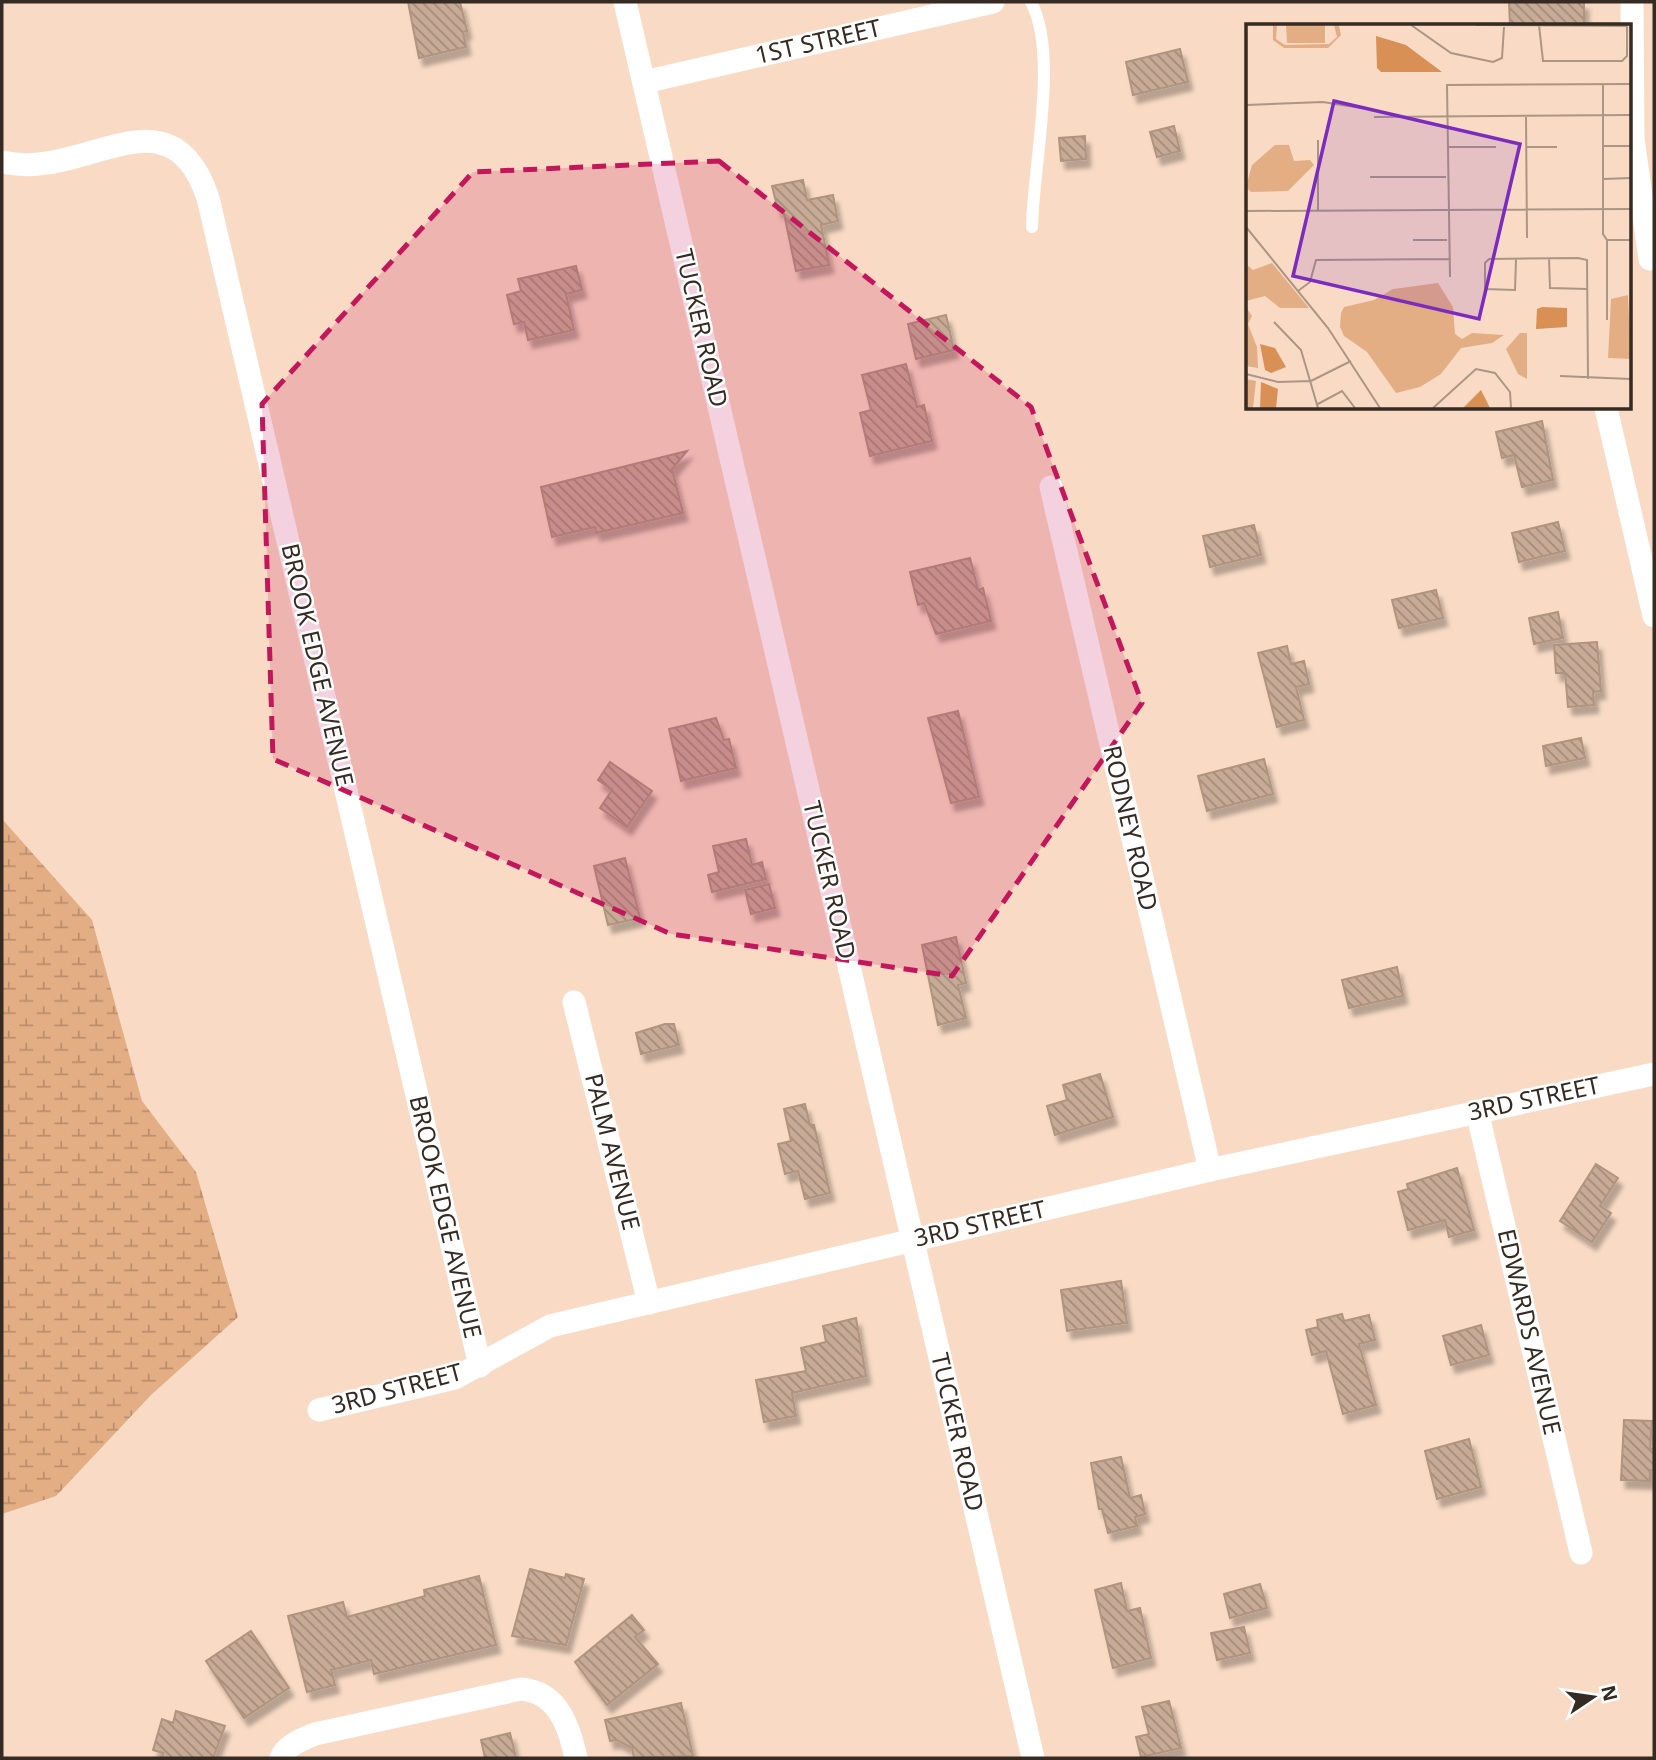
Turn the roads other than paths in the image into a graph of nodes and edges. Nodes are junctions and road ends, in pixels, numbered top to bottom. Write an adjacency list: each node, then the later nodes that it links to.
1 (625, 2): 5 (street, TUCKER ROAD)
2 (993, 2): 5 (street, 1ST STREET)
3 (1031, 2): 7 (lane)
4 (1632, 2): 8 (street)
5 (644, 82): 16 (street, TUCKER ROAD)
6 (2, 162): 18 (street, BROOK EDGE AVENUE)
7 (1032, 227)
8 (1650, 259)
9 (1605, 410): 11 (street)
10 (1051, 487): 15 (street, RODNEY ROAD)
11 (1654, 616)
12 (574, 1002): 17 (street, PALM AVENUE)
13 (1654, 1074): 14 (street, 3RD STREET)
14 (1477, 1111): 15 (street, 3RD STREET); 20 (street, EDWARDS AVENUE)
15 (1209, 1170): 16 (street, 3RD STREET)
16 (912, 1240): 17 (street, 3RD STREET); 23 (street, TUCKER ROAD)
17 (649, 1303): 18 (street, 3RD STREET)
18 (480, 1366): 19 (street, 3RD STREET)
19 (319, 1410)
20 (1581, 1553)
21 (281, 1758): 22 (street)
22 (576, 1758)
23 (1033, 1758)

